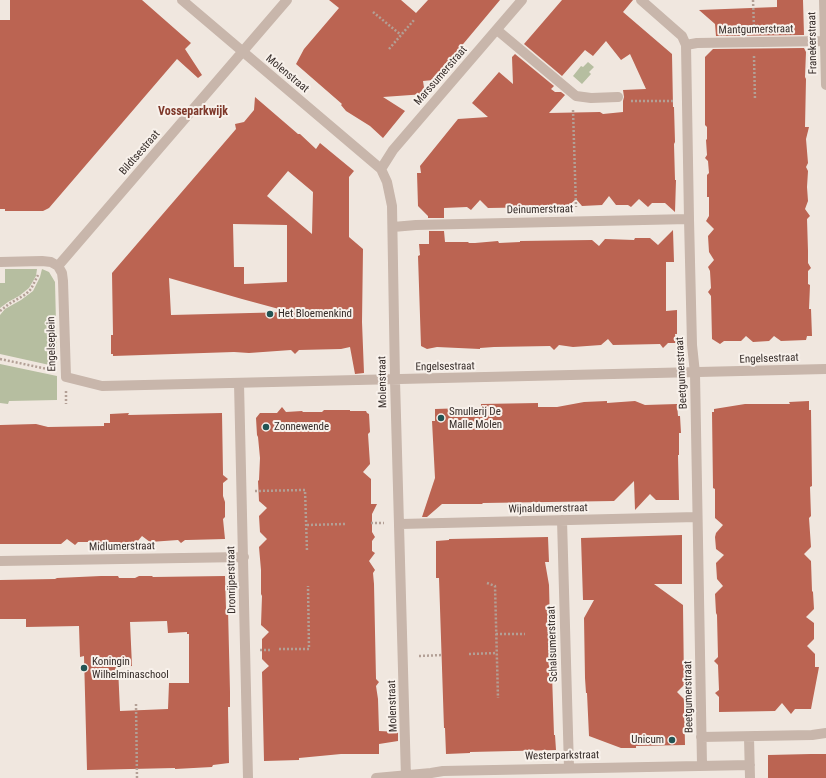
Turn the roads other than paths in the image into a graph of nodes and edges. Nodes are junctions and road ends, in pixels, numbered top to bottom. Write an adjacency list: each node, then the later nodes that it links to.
1 (182, 0): 9 (street, Molenstraat)
2 (287, 0): 9 (street, Bildtsestraat)
3 (522, 0): 6 (street, Marssumerstraat)
4 (641, 0): 8 (street)
5 (824, 0): 7 (street, Franekerstraat)
6 (497, 30): 11 (street); 12 (street, Marssumerstraat)
7 (826, 41): 8 (street, Mantgumerstraat); 10 (street, Franekerstraat)
8 (686, 45): 13 (street, Beetgumerstraat)
9 (242, 52): 12 (street, Molenstraat); 16 (street, Bildtsestraat)
10 (826, 85)
11 (618, 97)
12 (381, 169): 14 (street, Molenstraat)
13 (689, 219): 14 (street, Deinumerstraat); 18 (street, Beetgumerstraat)
14 (392, 227): 20 (street, Molenstraat)
15 (0, 262): 16 (street)
16 (58, 266): 19 (street, Engelseplein)
17 (826, 369): 18 (street, Engelsestraat)
18 (694, 373): 20 (street, Engelsestraat); 22 (street, Beetgumerstraat)
19 (66, 377): 21 (street, Engelsestraat)
20 (395, 380): 21 (street, Engelsestraat); 24 (street, Molenstraat)
21 (239, 383): 25 (street, Dronrijperstraat)
22 (698, 517): 23 (street, Wijnaldumerstraat); 28 (street, Beetgumerstraat)
23 (562, 520): 24 (street, Wijnaldumerstraat); 32 (street, Schalsumerstraat)
24 (400, 524): 33 (street, Molenstraat)
25 (244, 557): 26 (street, Midlumerstraat); 34 (street, Dronrijperstraat)
26 (0, 561)
27 (826, 733): 29 (street)
28 (701, 737): 29 (street); 31 (street, Beetgumerstraat)
29 (749, 737): 30 (street)
30 (750, 764): 31 (street, Westerparkstraat); 36 (street)
31 (702, 765): 32 (street, Westerparkstraat)
32 (569, 768): 33 (street, Westerparkstraat)
33 (406, 777): 35 (street, Westerparkstraat)
34 (248, 778)
35 (376, 778)
36 (750, 778)

